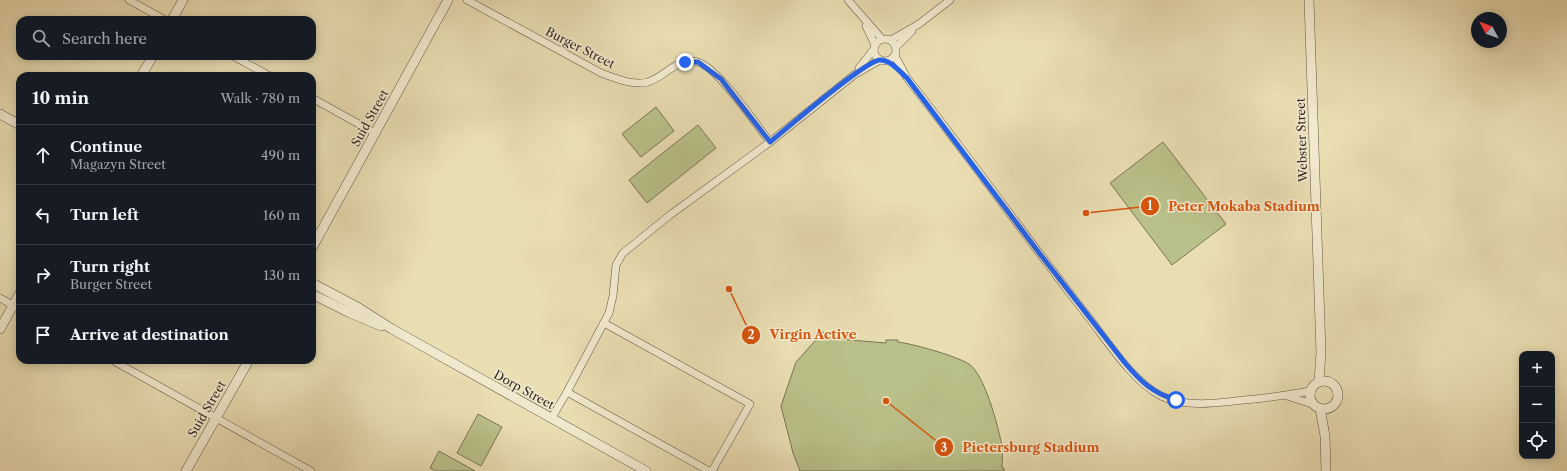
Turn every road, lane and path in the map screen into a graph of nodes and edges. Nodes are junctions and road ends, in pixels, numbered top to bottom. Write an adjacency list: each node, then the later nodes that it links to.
1 (129, 0): 8 (street)
2 (183, 0): 9 (street)
3 (448, 0): 28 (street, Suid Street)
4 (467, 0): 29 (street, Burger Street)
5 (848, 0): 10 (street)
6 (950, 0): 11 (street)
7 (1309, 0): 41 (street, Webster Street)
8 (158, 16)
9 (174, 16)
10 (863, 19): 12 (street); 14 (street)
11 (919, 24): 13 (street); 15 (street)
12 (882, 39): 13 (street); 14 (street)
13 (891, 40): 15 (street)
14 (875, 47): 19 (street); 23 (street)
15 (896, 48): 16 (street)
16 (895, 56): 20 (street); 24 (street)
17 (150, 60): 21 (street)
18 (240, 60): 22 (street)
19 (880, 60): 20 (street); 23 (street)
20 (888, 61): 24 (street)
21 (144, 72)
22 (263, 72)
23 (854, 74): 29 (street)
24 (907, 78): 44 (street)
25 (316, 100): 28 (street)
26 (0, 114): 27 (street)
27 (16, 123)
28 (376, 133): 30 (street, Suid Street)
29 (770, 142): 36 (street)
30 (316, 241)
31 (316, 285): 38 (street, Dorp Street)
32 (316, 296): 38 (street, Dorp Street)
33 (0, 298): 34 (street)
34 (16, 306)
35 (16, 308): 37 (street)
36 (604, 323): 43 (street); 52 (street)
37 (0, 329)
38 (392, 329): 47 (street, Dorp Street)
39 (119, 364): 46 (street)
40 (247, 364): 46 (street, Suid Street)
41 (1323, 381): 42 (street); 45 (street)
42 (1310, 391): 44 (street); 45 (street)
43 (567, 392): 47 (street); 51 (street)
44 (1285, 396): 45 (street)
45 (1320, 407): 53 (street)
46 (216, 418): 48 (street, Suid Street); 49 (street)
47 (551, 419): 50 (street, Dorp Street)
48 (186, 471)
49 (311, 471)
50 (646, 471)
51 (709, 471)
52 (712, 471)
53 (1326, 471)

